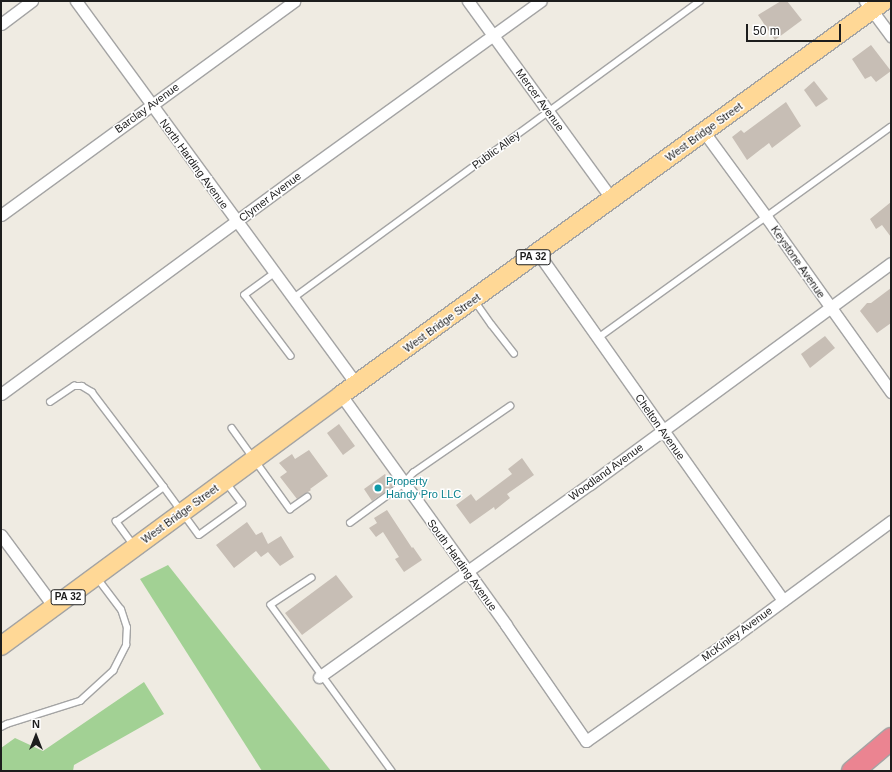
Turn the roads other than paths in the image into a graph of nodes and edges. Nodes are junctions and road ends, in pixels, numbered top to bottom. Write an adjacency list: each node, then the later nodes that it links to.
1 (32, 1): 8 (street)
2 (76, 1): 11 (street, North Harding Avenue)
3 (294, 1): 11 (street, Barclay Avenue)
4 (468, 1): 9 (street, Mercer Avenue)
5 (541, 1): 9 (street, Clymer Avenue)
6 (700, 1): 12 (lane, Public Alley)
7 (873, 4): 10 (street); 14 (main road, West Bridge Street / PA 32)
8 (1, 24)
9 (493, 35): 12 (street, Mercer Avenue); 18 (street, Clymer Avenue)
10 (891, 36)
11 (151, 105): 16 (street, Barclay Avenue); 18 (street, North Harding Avenue)
12 (548, 112): 15 (street, Mercer Avenue); 22 (lane, Public Alley)
13 (891, 127): 17 (lane)
14 (704, 132): 15 (main road, West Bridge Street / PA 32); 17 (street, Keystone Avenue)
15 (612, 199): 19 (main road, West Bridge Street / PA 32)
16 (1, 215)
17 (767, 218): 24 (street, Keystone Avenue); 25 (lane)
18 (236, 222): 21 (street, North Harding Avenue); 30 (street, Clymer Avenue)
19 (538, 253): 23 (main road, West Bridge Street / PA 32); 25 (street, Chelton Avenue)
20 (891, 263): 24 (street, Woodland Avenue)
21 (274, 274): 22 (street, North Harding Avenue); 27 (lane)
22 (292, 299): 28 (street, North Harding Avenue)
23 (474, 299): 26 (lane); 28 (main road, West Bridge Street / PA 32)
24 (830, 308): 29 (street, Keystone Avenue); 35 (street, Woodland Avenue)
25 (598, 338): 35 (street, Chelton Avenue)
26 (514, 353)
27 (291, 356)
28 (356, 384): 31 (main road, West Bridge Street / PA 32)
29 (891, 392)
30 (1, 394)
31 (341, 395): 36 (main road, West Bridge Street / PA 32); 38 (street, South Harding Avenue)
32 (50, 402): 39 (lane)
33 (510, 406): 38 (lane)
34 (232, 428): 36 (lane)
35 (662, 431): 46 (street, Woodland Avenue); 49 (street, Chelton Avenue)
36 (254, 459): 37 (main road, West Bridge Street / PA 32); 40 (lane)
37 (224, 481): 41 (main road, West Bridge Street / PA 32); 41 (lane)
38 (403, 484): 43 (lane); 46 (street, South Harding Avenue)
39 (164, 487): 41 (lane); 45 (lane)
40 (307, 497)
41 (182, 512): 45 (main road, West Bridge Street / PA 32)
42 (891, 521): 49 (street, McKinley Avenue)
43 (350, 523)
44 (1, 535): 50 (street)
45 (134, 548): 47 (main road, West Bridge Street / PA 32)
46 (466, 571): 52 (street, Woodland Avenue); 54 (street, South Harding Avenue)
47 (96, 576): 50 (main road, West Bridge Street / PA 32); 53 (lane)
48 (312, 578): 52 (lane)
49 (783, 600): 54 (street, McKinley Avenue)
50 (54, 607): 51 (main road, West Bridge Street / PA 32)
51 (1, 646)
52 (320, 676): 56 (lane)
53 (1, 727)
54 (583, 736)
55 (891, 738): 57 (highway)
56 (392, 771)
57 (852, 771)

